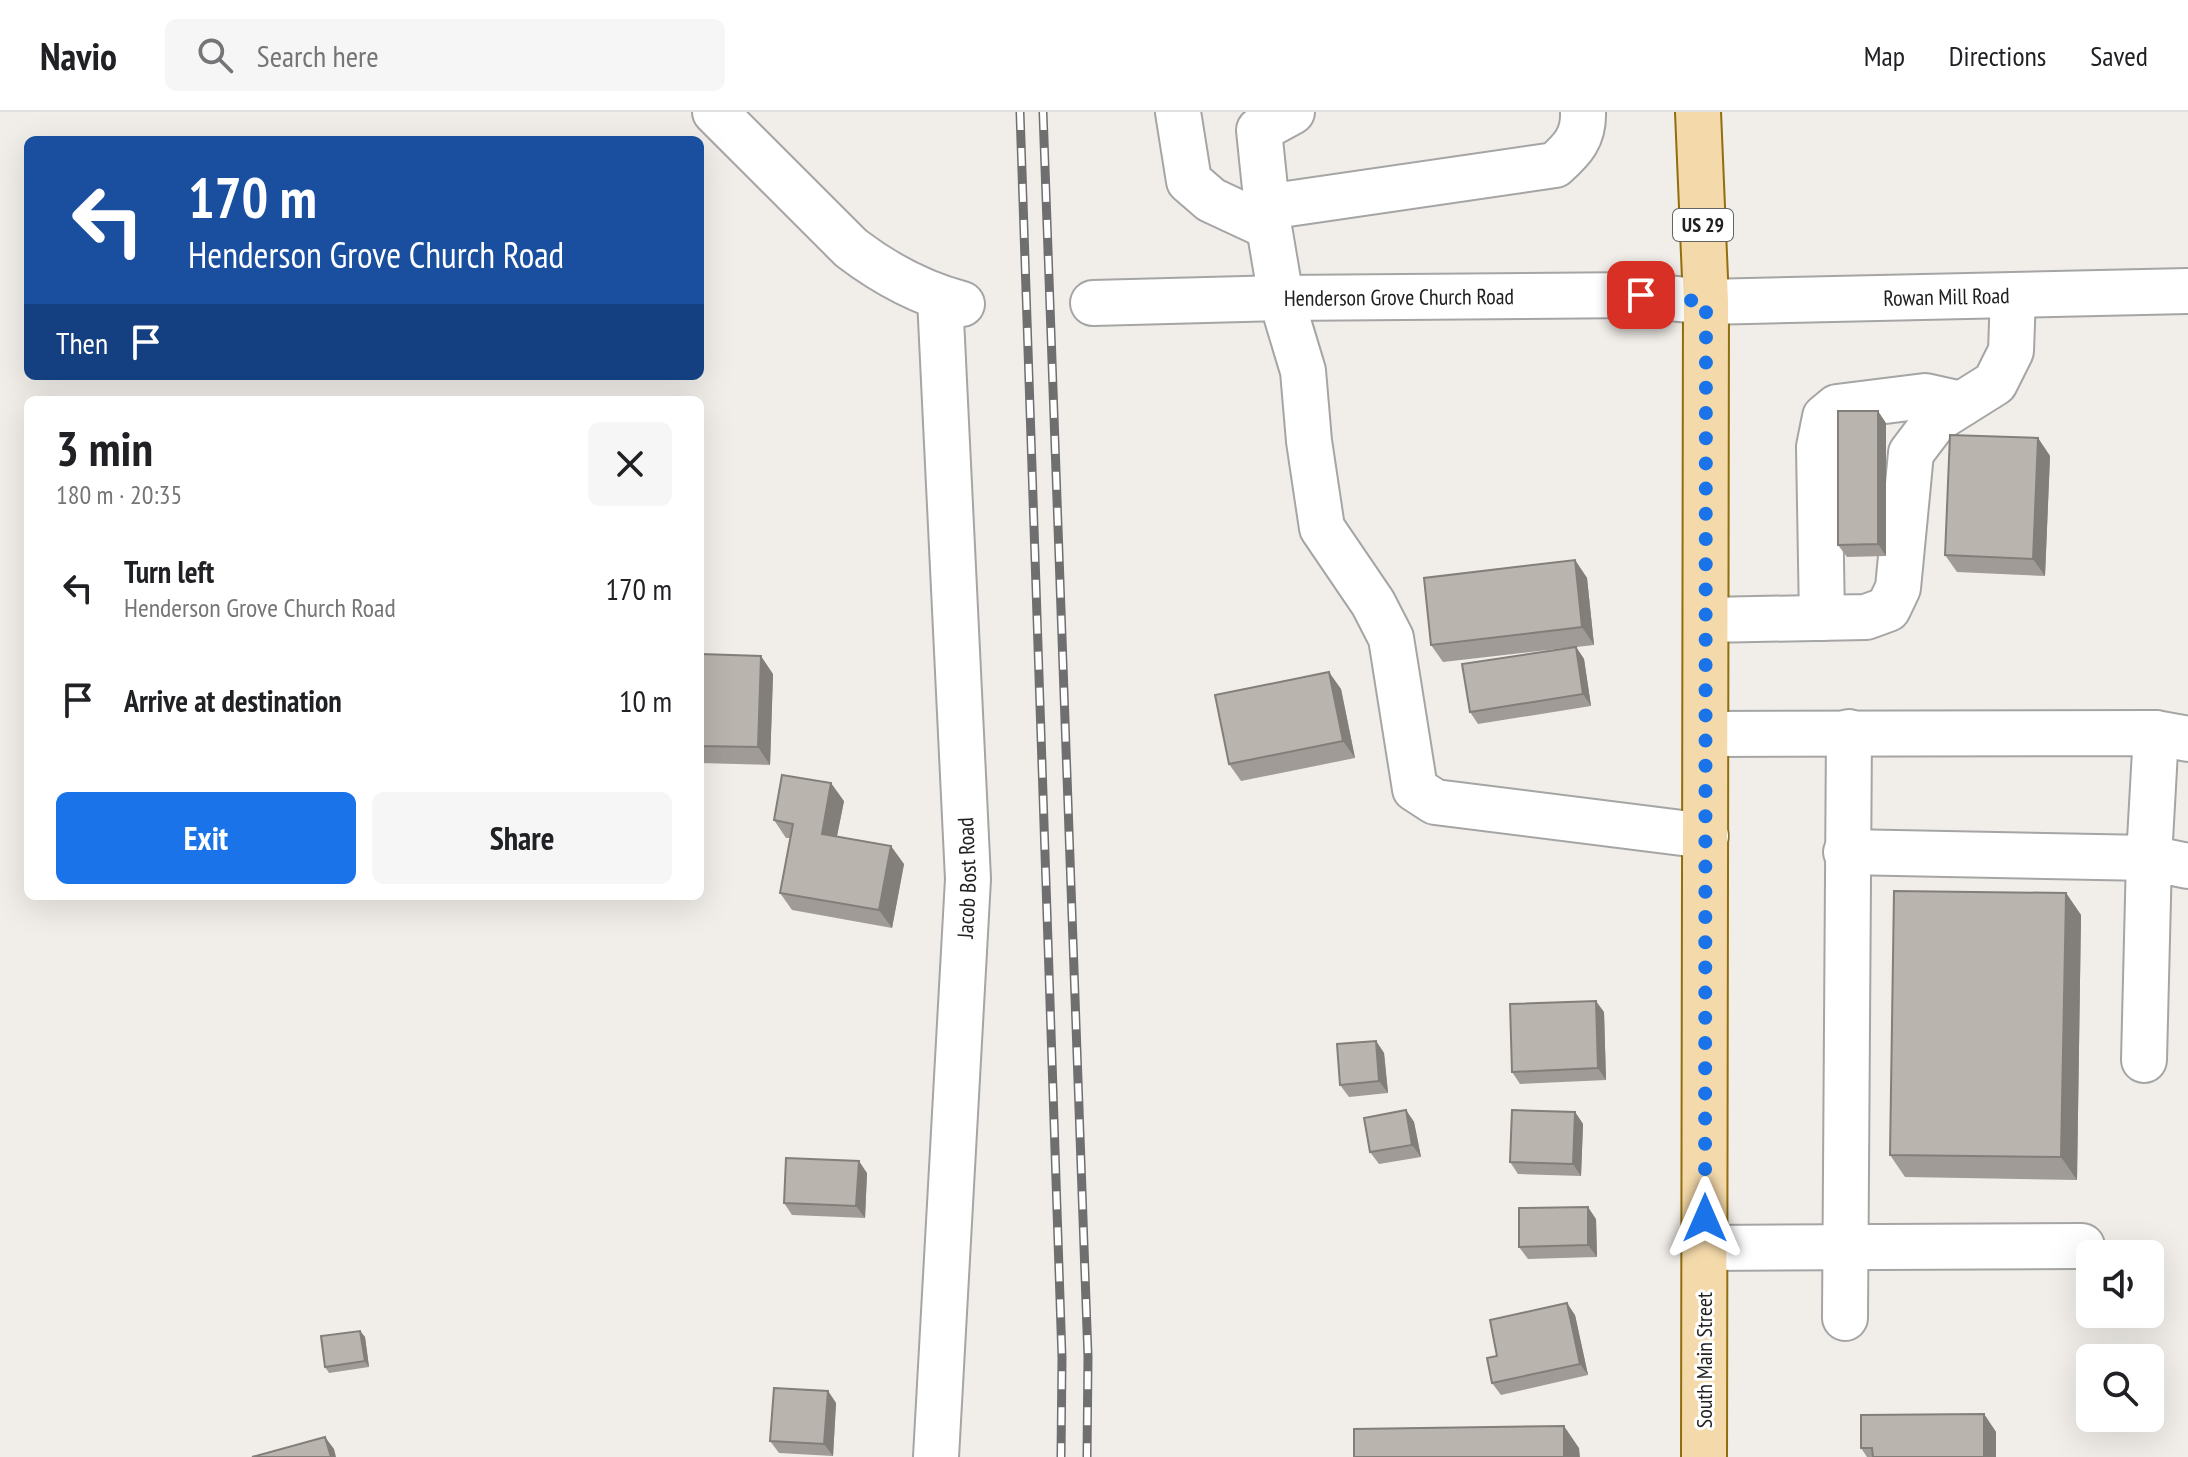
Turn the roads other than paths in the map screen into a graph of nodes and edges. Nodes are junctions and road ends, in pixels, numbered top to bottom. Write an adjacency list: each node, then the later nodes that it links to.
1 (715, 112): 26 (street, Jacob Bost Road)
2 (1178, 112): 6 (street)
3 (1583, 112): 6 (street)
4 (1698, 112): 10 (main road, South Main Street / US 29)
5 (1275, 121): 6 (street)
6 (1268, 217): 9 (street)
7 (2188, 291): 8 (street, Rowan Mill Road)
8 (2013, 295): 10 (street, Rowan Mill Road); 12 (street)
9 (1281, 298): 10 (street, Henderson Grove Church Road); 11 (street, Henderson Grove Church Road); 18 (street)
10 (1706, 302): 14 (main road, South Main Street / US 29)
11 (1093, 303)
12 (1943, 400): 13 (street); 13 (street)
13 (1822, 618): 14 (street)
14 (1706, 620): 16 (main road, South Main Street / US 29)
15 (1849, 732): 16 (street); 17 (street); 19 (street)
16 (1706, 734): 18 (main road, South Main Street / US 29)
17 (2172, 736): 20 (street)
18 (1706, 836): 24 (main road, South Main Street / US 29)
19 (1846, 852): 20 (street); 23 (street)
20 (2168, 862): 21 (street)
21 (2144, 1060)
22 (2076, 1246): 23 (street)
23 (1846, 1247): 24 (street); 25 (street)
24 (1705, 1248): 27 (main road, South Main Street / US 29)
25 (1845, 1318)
26 (936, 1457)
27 (1704, 1457)

